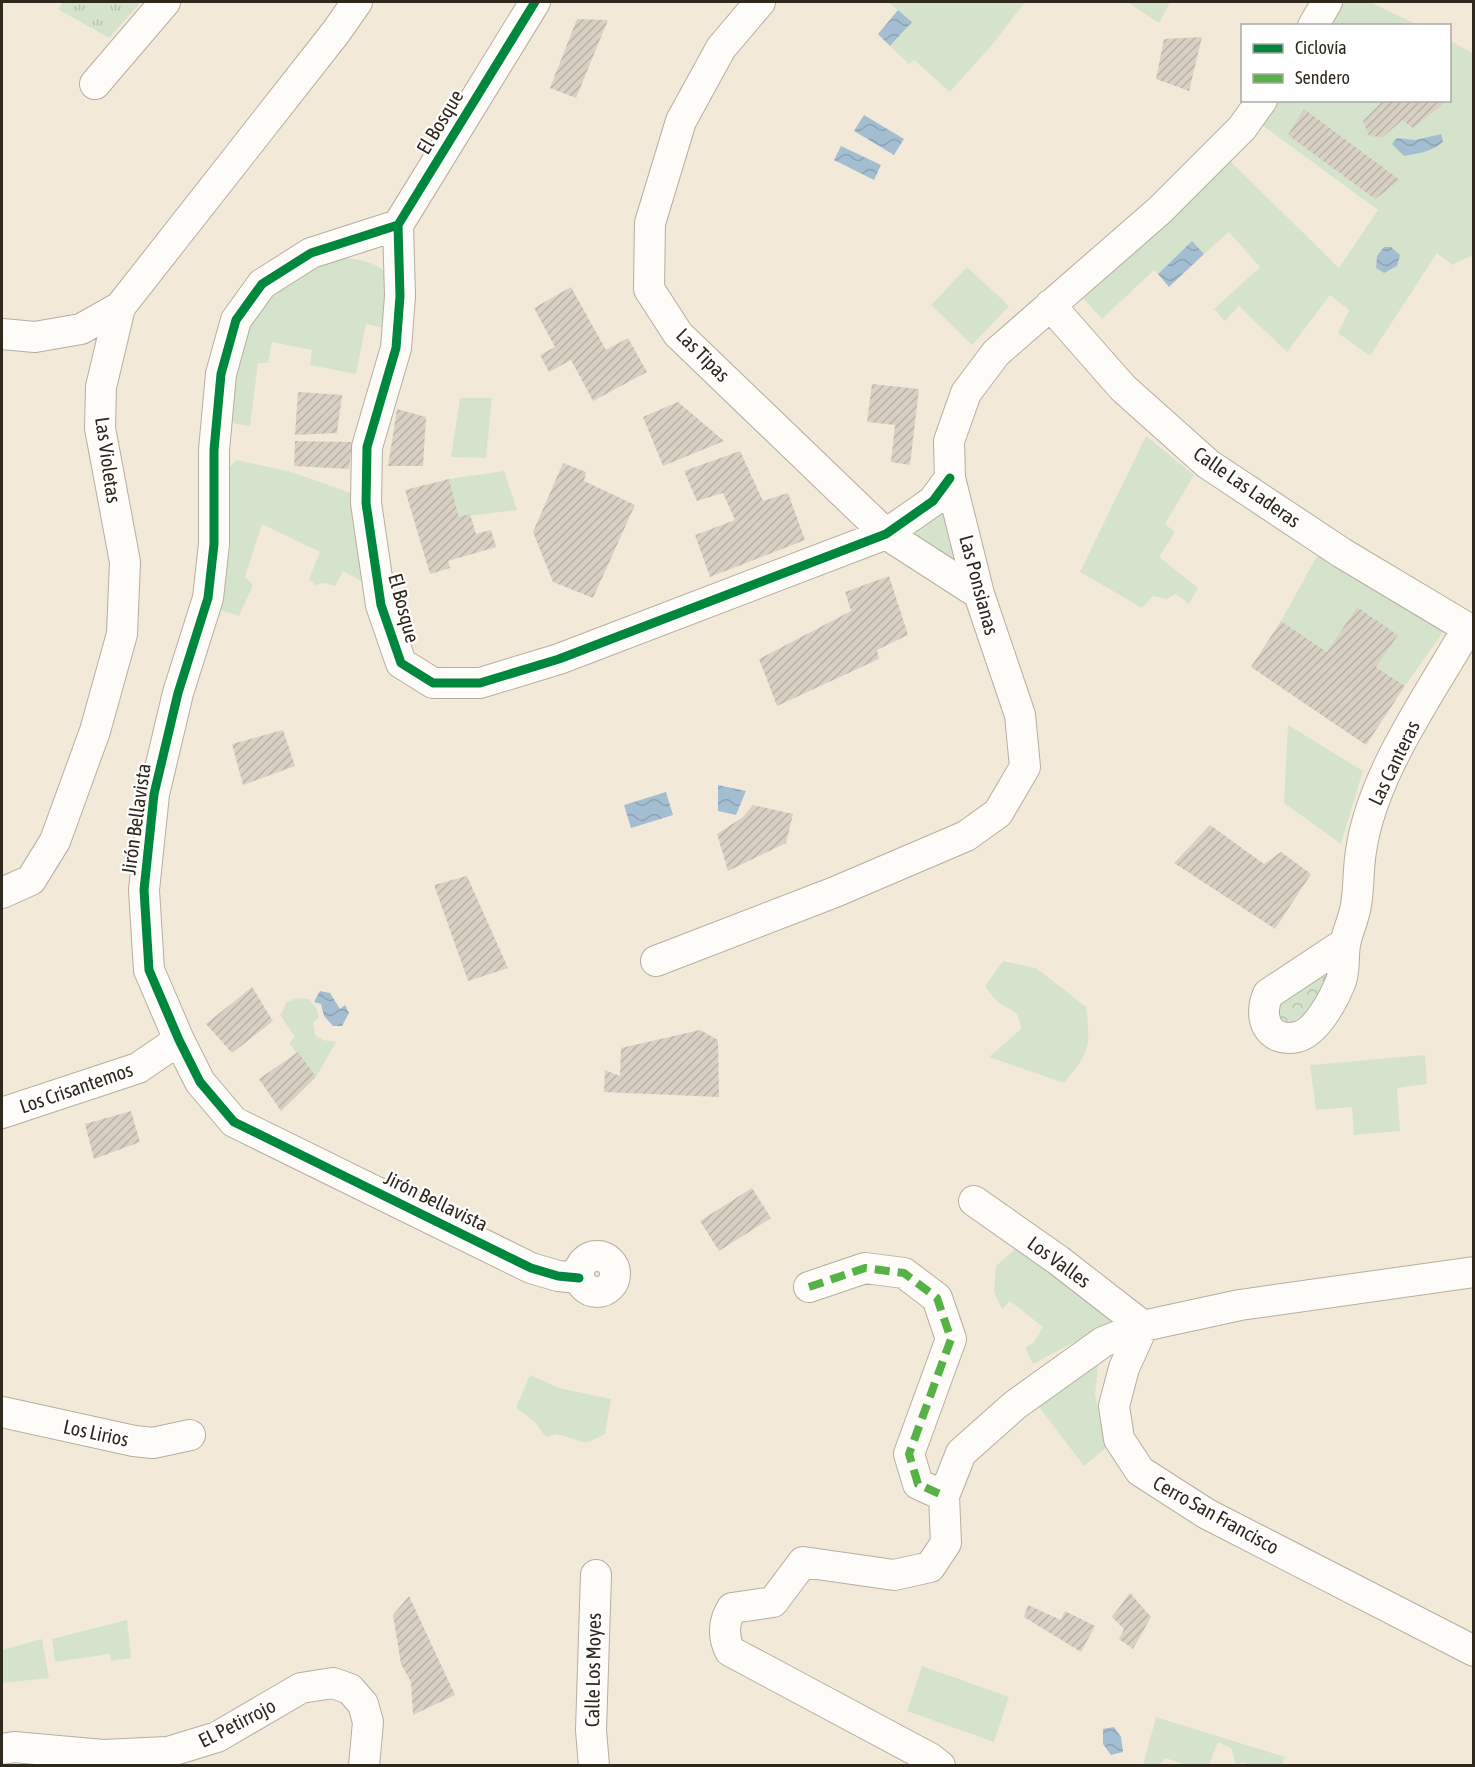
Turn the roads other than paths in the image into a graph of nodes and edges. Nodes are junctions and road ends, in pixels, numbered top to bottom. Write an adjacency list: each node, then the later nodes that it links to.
1 (165, 2): 7 (street)
2 (357, 2): 11 (street, Las Violetas)
3 (534, 2): 9 (street, El Bosque)
4 (760, 2): 14 (street, Las Tipas)
5 (1327, 2): 6 (street)
6 (1314, 24)
7 (95, 84)
8 (1261, 102): 10 (street, Las Ponsianas)
9 (398, 225): 14 (street, El Bosque); 20 (street, Jirón Bellavista)
10 (1050, 306): 13 (street, Las Ponsianas); 16 (street, Calle Las Laderas)
11 (120, 307): 12 (street); 17 (street, Las Violetas)
12 (2, 334)
13 (950, 478): 14 (street, El Bosque); 15 (street, Las Ponsianas)
14 (886, 534): 15 (street, Las Tipas)
15 (979, 594): 19 (street, Las Ponsianas)
16 (1470, 630): 18 (street, Las Canteras)
17 (2, 892)
18 (1345, 943)
19 (656, 961)
20 (179, 1040): 21 (street, Los Crisantemos); 24 (street, Jirón Bellavista)
21 (2, 1113)
22 (974, 1201): 26 (street, Los Valles)
23 (1473, 1272): 26 (street)
24 (579, 1278)
25 (809, 1287): 29 (street)
26 (1143, 1326): 29 (street); 31 (street, Cerro San Francisco)
27 (2, 1412): 28 (street, Los Lirios)
28 (190, 1435)
29 (944, 1496): 35 (street)
30 (596, 1575): 34 (street, Calle Los Moyes)
31 (1473, 1652)
32 (2, 1749): 33 (street, EL Petirrojo)
33 (364, 1766)
34 (594, 1766)
35 (940, 1766)

